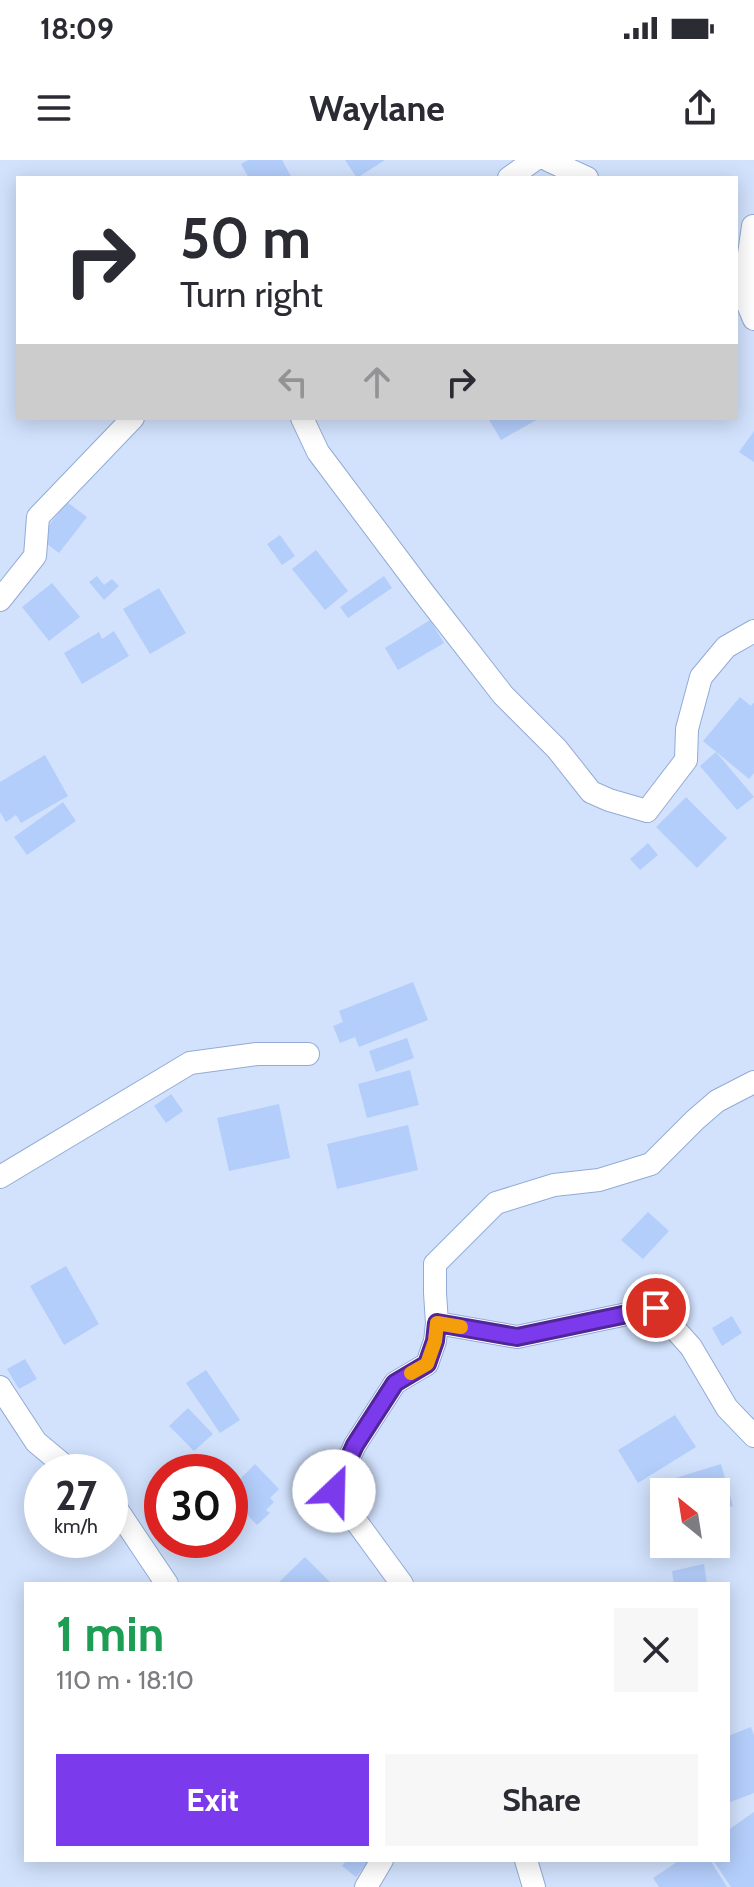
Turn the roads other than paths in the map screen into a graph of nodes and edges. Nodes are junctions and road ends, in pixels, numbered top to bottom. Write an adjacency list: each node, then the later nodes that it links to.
1 (534, 160): 2 (street)
2 (512, 176)
3 (748, 224): 4 (street)
4 (754, 319)
5 (131, 420): 7 (street)
6 (303, 420): 8 (street)
7 (0, 600)
8 (754, 631)
9 (308, 1054): 11 (street)
10 (754, 1082): 12 (street)
11 (0, 1177)
12 (437, 1323): 14 (street); 18 (street)
13 (0, 1387): 15 (street)
14 (754, 1436)
15 (50, 1454)
16 (128, 1526): 17 (street)
17 (166, 1582)
18 (401, 1582)
19 (381, 1862): 21 (street)
20 (527, 1862): 22 (street)
21 (366, 1887)
22 (534, 1887)

